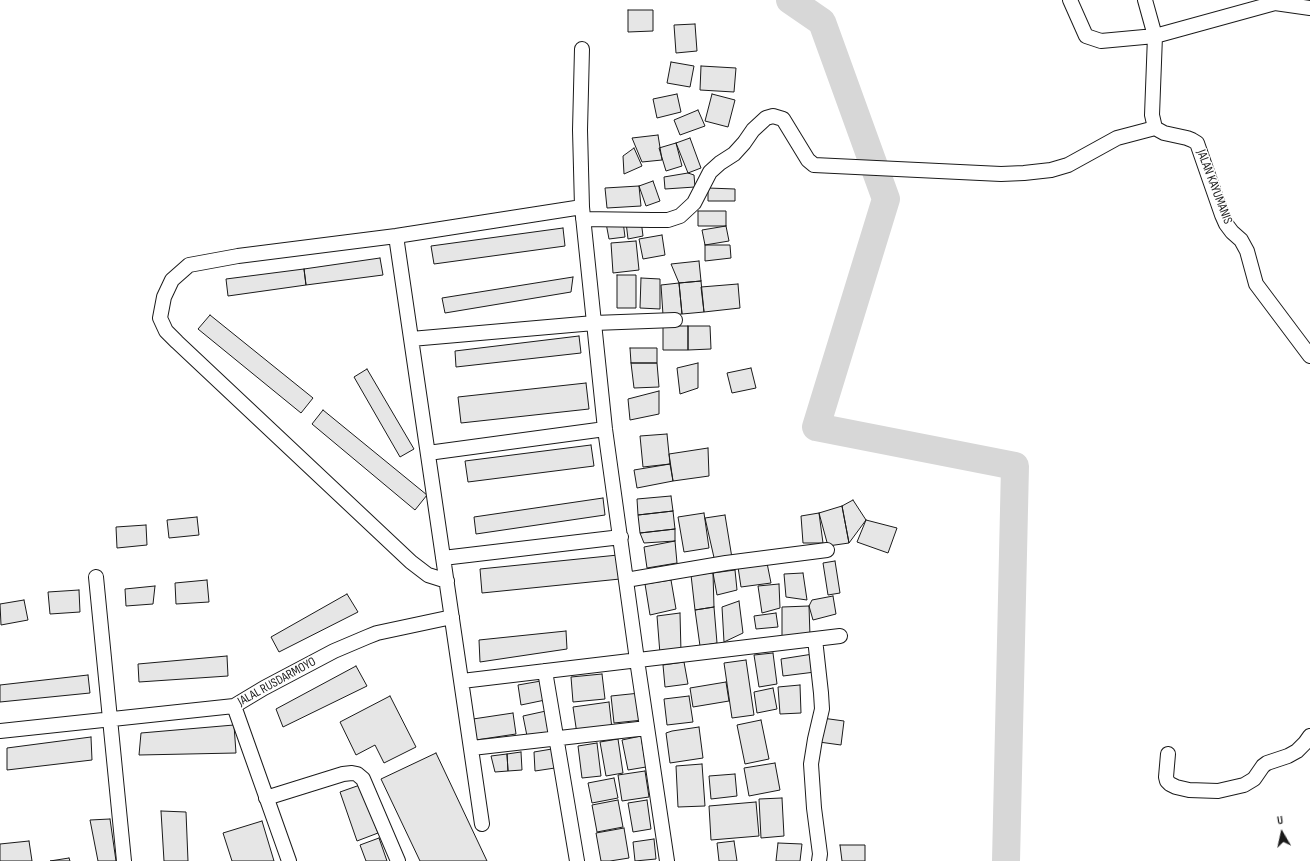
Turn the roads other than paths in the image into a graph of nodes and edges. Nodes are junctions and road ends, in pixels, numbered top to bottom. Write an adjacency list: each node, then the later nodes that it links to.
1 (1070, 0): 4 (street)
2 (1145, 0): 4 (street)
3 (1310, 8): 4 (street)
4 (1155, 36): 6 (street)
5 (582, 49): 7 (street)
6 (1155, 128): 7 (street); 12 (street, JALAN KAYUMANIS)
7 (583, 213): 8 (street); 10 (street)
8 (396, 236): 11 (street); 20 (street)
9 (675, 320): 10 (street)
10 (594, 323): 11 (street); 13 (street)
11 (411, 339): 14 (street)
12 (1310, 356)
13 (605, 429): 14 (street); 15 (street)
14 (428, 453): 17 (street)
15 (621, 537): 17 (street); 19 (street)
16 (827, 550): 19 (street)
17 (444, 558): 20 (street)
18 (96, 577): 28 (street)
19 (626, 580): 24 (street)
20 (447, 581): 21 (street)
21 (452, 617): 26 (street); 27 (street, JALAL RUSDARMOYO)
22 (840, 636): 23 (street)
23 (814, 639): 24 (street); 42 (street)
24 (637, 660): 25 (street); 29 (street)
25 (544, 671): 26 (street); 32 (street)
26 (462, 681): 33 (street)
27 (234, 706): 28 (street, JALAL RUSDARMOYO); 35 (street)
28 (110, 719): 30 (street, JALAL RUSDARMOYO); 37 (street)
29 (648, 728): 32 (street); 41 (street)
30 (0, 731)
31 (1310, 736): 34 (street)
32 (556, 739): 33 (street); 40 (street)
33 (472, 748): 36 (street)
34 (1168, 754)
35 (266, 798): 38 (street); 39 (street)
36 (482, 824)
37 (124, 861)
38 (289, 861)
39 (398, 861)
40 (577, 861)
41 (667, 861)
42 (819, 861)

